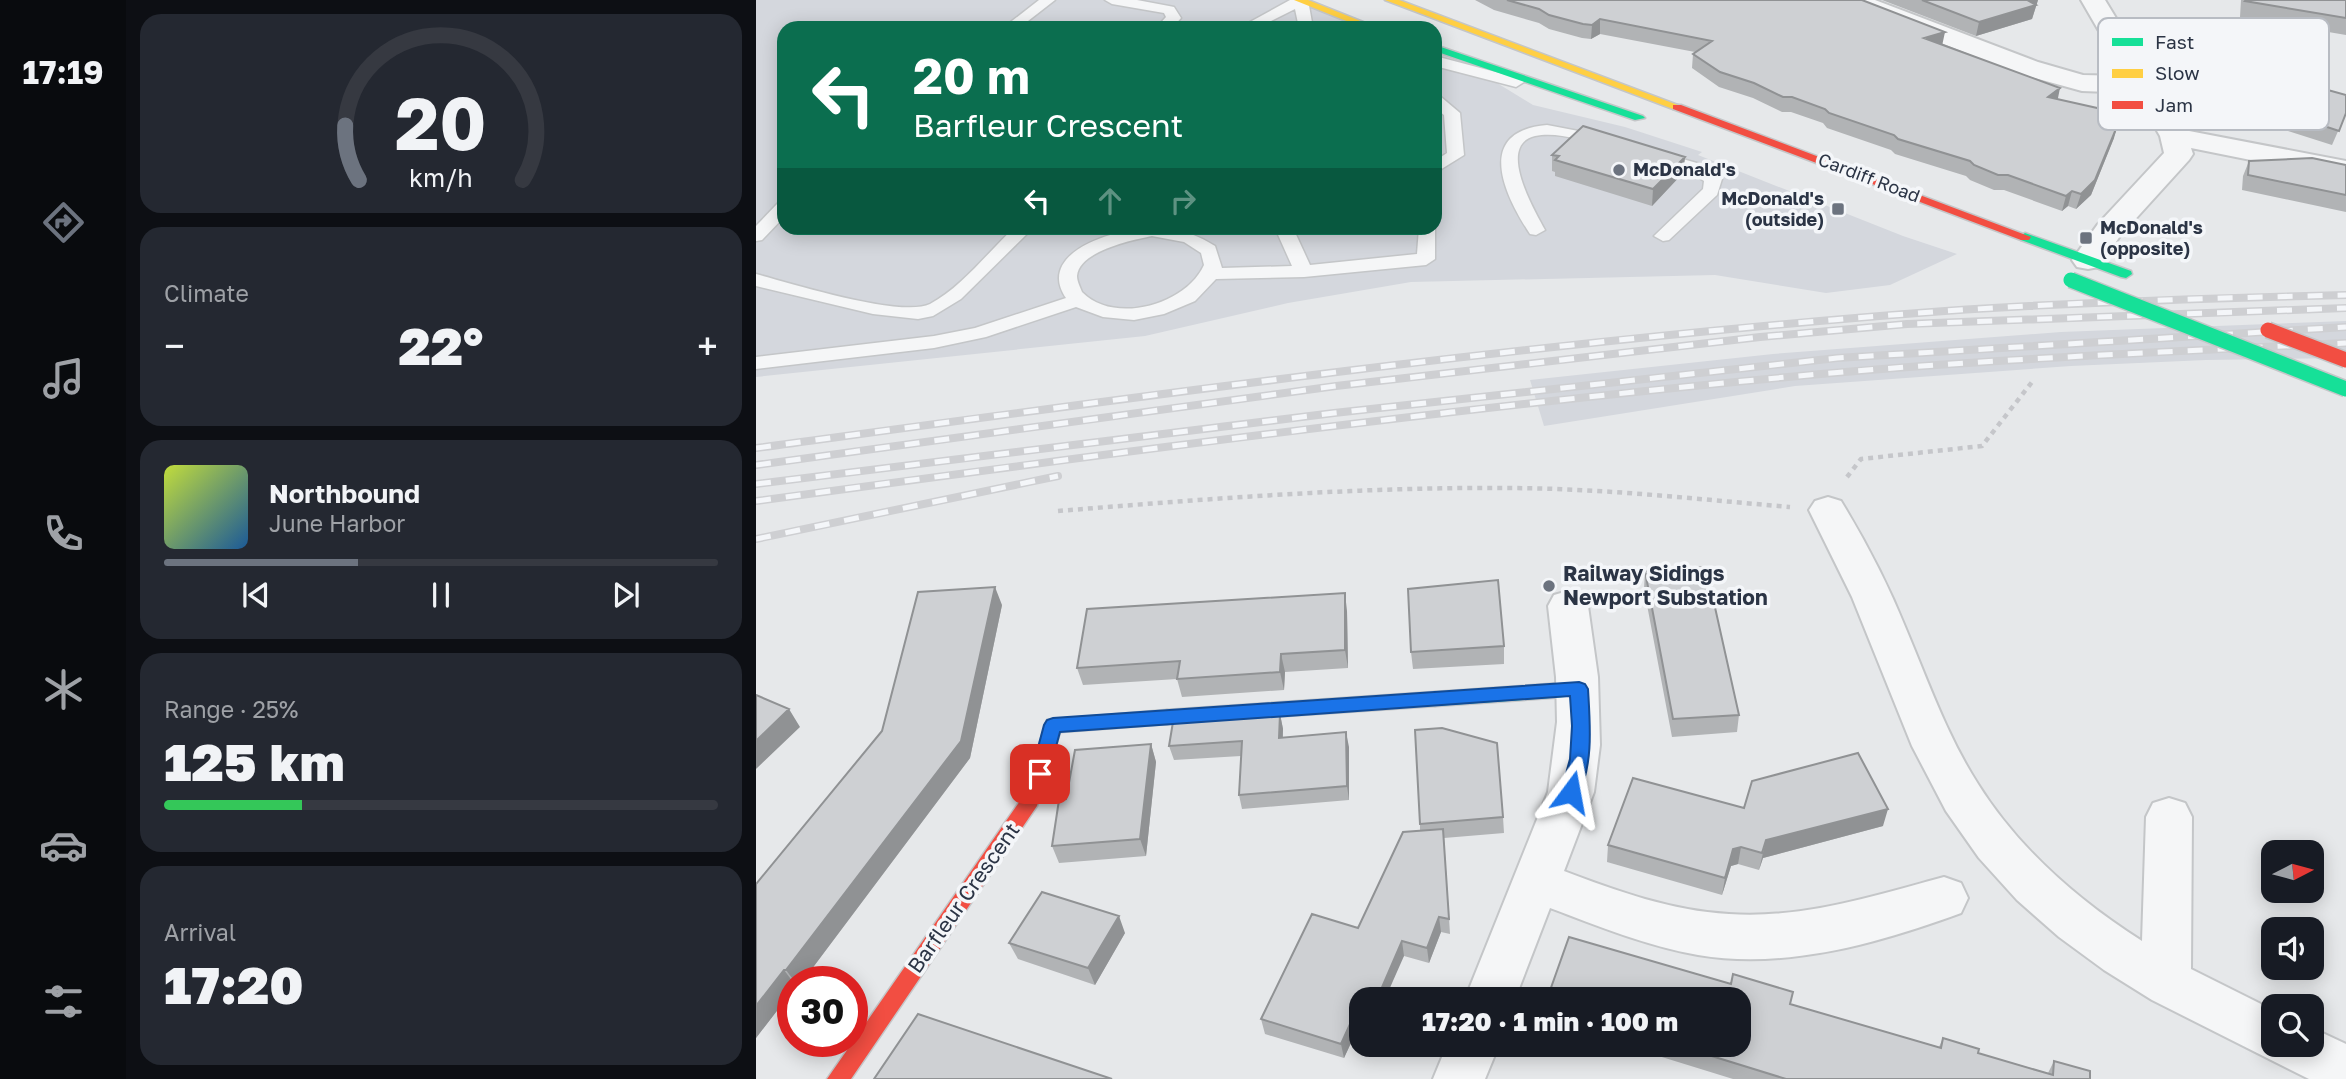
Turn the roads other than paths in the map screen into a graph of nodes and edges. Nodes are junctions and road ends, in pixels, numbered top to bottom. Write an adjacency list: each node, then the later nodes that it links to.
1 (1048, 0): 8 (lane)
2 (1112, 0): 9 (lane)
3 (1300, 0): 10 (lane); 11 (lane); 12 (main road)
4 (1390, 0): 34 (main road, Cardiff Road)
5 (1853, 0): 15 (street)
6 (2093, 0): 7 (street)
7 (2104, 18)
8 (1020, 21)
9 (1171, 21)
10 (1260, 21)
11 (1304, 21)
12 (1355, 21)
13 (1442, 51): 16 (main road)
14 (1442, 63): 16 (lane)
15 (2098, 84)
16 (1557, 92): 18 (main road)
17 (1442, 105): 21 (lane)
18 (1659, 125)
19 (2170, 130): 20 (street)
20 (2174, 136): 22 (street); 34 (street)
21 (1442, 164)
22 (2346, 170)
23 (777, 214): 30 (lane)
24 (1536, 230): 31 (lane)
25 (1017, 235): 37 (lane)
26 (1119, 235): 38 (lane)
27 (1186, 235): 35 (lane)
28 (1287, 235): 33 (lane)
29 (1428, 235): 32 (lane)
30 (756, 236)
31 (1663, 236)
32 (1426, 259): 33 (lane)
33 (1304, 271): 35 (lane)
34 (2072, 272): 36 (main road, Cardiff Road); 42 (main road, Cardiff Road, bridge)
35 (1212, 274): 38 (lane)
36 (2133, 277)
37 (756, 279)
38 (1078, 300): 41 (lane)
39 (2255, 325): 40 (main road, bridge)
40 (2346, 360)
41 (756, 362)
42 (2346, 389)
43 (1828, 510): 49 (street)
44 (1568, 606): 45 (street)
45 (1579, 689): 47 (street); 55 (main road, Barfleur Crescent)
46 (2169, 817): 49 (street)
47 (1536, 882): 48 (street); 50 (street)
48 (1944, 898)
49 (2166, 981): 51 (street)
50 (1495, 987)
51 (2261, 1030)
52 (1468, 1057): 56 (street)
53 (2318, 1057): 54 (street)
54 (2346, 1070)
55 (838, 1079)
56 (1460, 1079)

